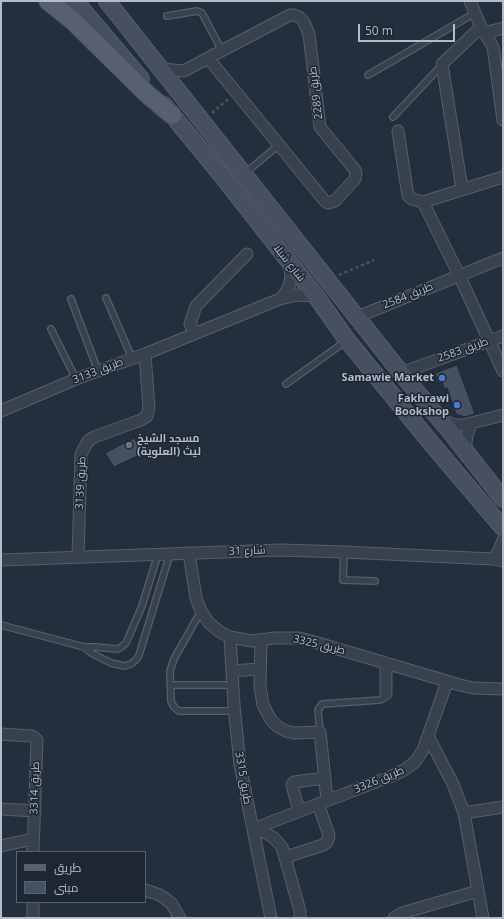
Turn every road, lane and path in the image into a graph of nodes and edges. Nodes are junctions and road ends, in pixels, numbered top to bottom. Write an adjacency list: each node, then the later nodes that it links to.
1 (48, 1): 17 (main road)
2 (72, 1): 17 (main road, شارع شيلا)
3 (108, 1): 12 (main road, شارع شيلا)
4 (470, 1): 5 (street)
5 (475, 13): 8 (street); 14 (lane)
6 (167, 16): 9 (lane)
7 (503, 28): 8 (street)
8 (483, 30): 11 (street); 19 (street)
9 (222, 51): 10 (street, طريق 2289); 22 (street, طريق 2289)
10 (208, 58): 13 (street, طريق 2289); 16 (street, طريق 2289)
11 (442, 64): 18 (lane); 25 (street)
12 (162, 69): 13 (street); 15 (main road, شارع شيلا)
13 (184, 71): 15 (street)
14 (368, 75)
15 (179, 91): 20 (main road, شارع شيلا)
16 (236, 92): 20 (path); 22 (street, طريق 2289)
17 (172, 115): 30 (main road, شارع شيلا)
18 (393, 117)
19 (503, 120)
20 (202, 121): 23 (main road, شارع شيلا)
21 (398, 132): 26 (street)
22 (279, 145): 23 (lane)
23 (244, 174): 32 (main road, شارع شيلا)
24 (503, 177): 25 (street)
25 (462, 189): 26 (street)
26 (423, 202): 31 (street)
27 (247, 254): 39 (street)
28 (503, 258): 31 (street, طريق 2584)
29 (374, 260): 32 (path)
30 (289, 263): 33 (main road, شارع شيلا); 36 (street)
31 (459, 275): 37 (street, طريق 2584); 42 (street)
32 (328, 280): 37 (main road, شارع شيلا)
33 (316, 296): 36 (street, طريق 3133); 41 (main road, شارع شيلا)
34 (106, 298): 44 (lane)
35 (71, 299): 45 (lane)
36 (280, 299): 39 (street, طريق 3133)
37 (357, 317): 47 (main road, شارع شيلا)
38 (51, 329): 48 (lane)
39 (195, 333): 43 (street, طريق 3133)
40 (503, 336): 42 (street, طريق 2583)
41 (348, 340): 49 (lane); 56 (main road, شارع شيلا)
42 (489, 341): 46 (street); 47 (street, طريق 2583)
43 (145, 354): 44 (street, طريق 3133); 62 (street, طريق 3139)
44 (132, 358): 45 (street, طريق 3133)
45 (98, 371): 48 (street, طريق 3133)
46 (503, 371)
47 (401, 373): 52 (main road, شارع شيلا)
48 (76, 379): 50 (street, طريق 3133)
49 (286, 384)
50 (1, 411)
51 (503, 415): 53 (street)
52 (440, 419): 53 (street); 54 (main road, شارع شيلا)
53 (471, 424): 54 (street)
54 (465, 450): 55 (main road, شارع شيلا)
55 (503, 498)
56 (503, 528)
57 (503, 540): 64 (street, شارع 31)
58 (344, 552): 59 (street, شارع 31); 64 (street, شارع 31); 65 (lane)
59 (189, 553): 61 (street, شارع 31); 66 (street, طريق 3325)
60 (158, 554): 61 (street, شارع 31); 62 (street, شارع 31); 70 (lane)
61 (170, 554): 70 (lane)
62 (78, 557): 63 (street, شارع 31)
63 (1, 560)
64 (498, 560)
65 (375, 582)
66 (201, 612): 68 (street, طريق 3325); 75 (lane)
67 (1, 625): 70 (lane)
68 (230, 637): 69 (street, طريق 3325); 73 (street, طريق 3315)
69 (261, 640): 71 (street, طريق 3325); 72 (street)
70 (84, 648)
71 (386, 663): 74 (street, طريق 3325); 78 (street)
72 (260, 669): 73 (street); 80 (street)
73 (232, 672): 76 (street, طريق 3315)
74 (447, 682): 77 (street, طريق 3325); 82 (street, طريق 3326)
75 (170, 685): 76 (lane); 79 (lane)
76 (233, 685): 79 (street, طريق 3315)
77 (503, 689)
78 (386, 694): 80 (lane)
79 (234, 711): 90 (street, طريق 3315)
80 (320, 732): 83 (street)
81 (1, 734): 87 (street, طريق 3314)
82 (428, 736): 84 (street, طريق 3326); 89 (street)
83 (325, 778): 84 (street); 88 (street)
84 (323, 802): 88 (street, طريق 3326); 94 (street)
85 (503, 807): 89 (street)
86 (1, 809): 87 (street)
87 (34, 811): 91 (street, طريق 3314)
88 (299, 811): 90 (street, طريق 3326)
89 (464, 813): 96 (street)
90 (253, 829): 94 (street); 100 (street, طريق 3315)
91 (33, 840): 92 (street); 93 (street, طريق 3314)
92 (1, 846)
93 (33, 851)
94 (286, 858): 101 (street)
95 (146, 890): 99 (street)
96 (478, 891): 102 (street); 103 (street)
97 (33, 903): 98 (street)
98 (33, 918)
99 (180, 918)
100 (271, 918)
101 (300, 918)
102 (394, 918)
103 (483, 918)

